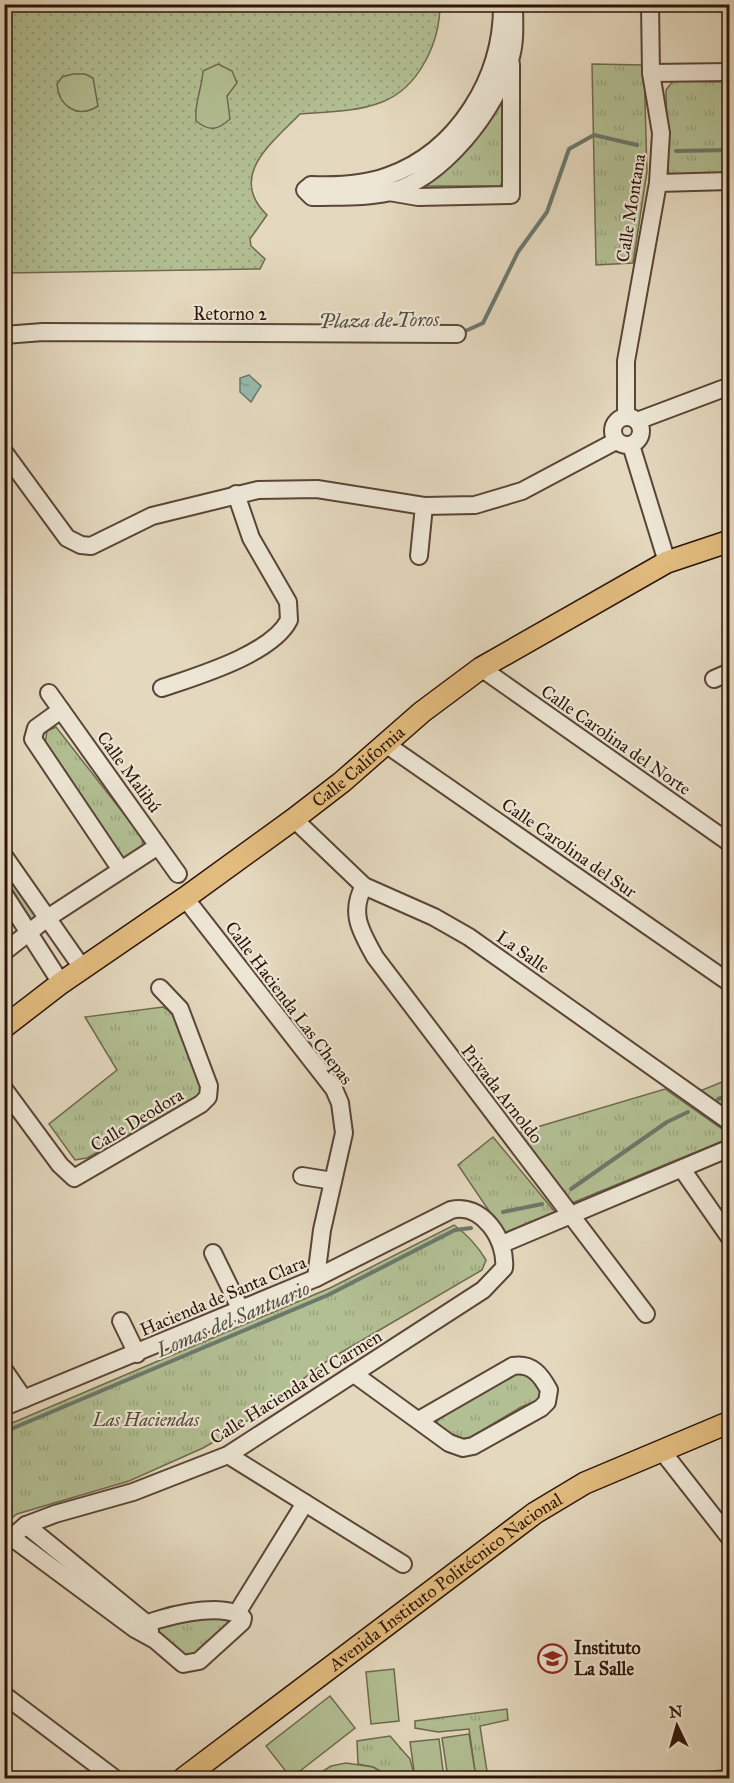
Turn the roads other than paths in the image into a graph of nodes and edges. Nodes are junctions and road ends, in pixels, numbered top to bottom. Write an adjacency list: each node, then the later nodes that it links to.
1 (502, 4): 7 (street)
2 (514, 4): 4 (street)
3 (650, 4): 6 (street, Calle Montana)
4 (511, 60): 7 (street); 11 (street)
5 (729, 72): 6 (street)
6 (651, 73): 10 (street, Calle Montana)
7 (471, 121): 9 (street); 11 (street)
8 (729, 181): 10 (street)
9 (367, 182): 11 (street); 11 (street)
10 (658, 183): 15 (street, Calle Montana)
11 (389, 192)
12 (457, 334): 13 (street, Retorno 2)
13 (4, 335)
14 (729, 386): 15 (street)
15 (631, 419): 16 (street); 16 (street)
16 (623, 443): 19 (street); 22 (street)
17 (4, 452): 18 (street)
18 (236, 494): 19 (street); 26 (street)
19 (424, 506): 21 (street)
20 (729, 541): 22 (main road, Calle California)
21 (419, 556)
22 (667, 562): 23 (main road, Calle California)
23 (481, 668): 29 (main road, Calle California); 31 (street, Calle Carolina del Norte)
24 (729, 672): 25 (street)
25 (714, 679)
26 (162, 688)
27 (49, 693): 28 (street, Calle Malibú)
28 (61, 710): 32 (street, Calle Malibú); 34 (street)
29 (387, 745): 30 (main road, Calle California); 44 (street, Calle Carolina del Sur)
30 (294, 819): 36 (street, La Salle); 38 (main road, Calle California)
31 (729, 843)
32 (158, 846): 34 (street); 35 (street, Calle Malibú)
33 (4, 856): 39 (street)
34 (121, 870): 39 (street)
35 (178, 874)
36 (364, 886): 48 (street, La Salle); 53 (street, Privada Arnoldo)
37 (4, 894): 40 (street)
38 (185, 898): 42 (main road, Calle California); 52 (street, Calle Hacienda Las Chepas)
39 (46, 918): 40 (street); 42 (street)
40 (29, 932): 41 (street); 43 (street)
41 (4, 952)
42 (83, 969): 43 (main road, Calle California)
43 (61, 983): 46 (main road, Calle California)
44 (729, 983)
45 (160, 988): 47 (street, Calle Deodora)
46 (4, 1027)
47 (4, 1089)
48 (729, 1122)
49 (729, 1148): 50 (street)
50 (682, 1169): 53 (street); 54 (street)
51 (302, 1176): 52 (street)
52 (333, 1181): 57 (street, Calle Hacienda Las Chepas)
53 (572, 1215): 55 (street); 59 (street, Privada Arnoldo)
54 (729, 1238)
55 (502, 1244): 57 (street, Hacienda de Santa Clara); 63 (street, Calle Hacienda del Carmen)
56 (213, 1253): 58 (street)
57 (316, 1278): 58 (street, Hacienda de Santa Clara)
58 (241, 1310): 61 (street, Hacienda de Santa Clara)
59 (646, 1314)
60 (121, 1321): 61 (street)
61 (137, 1354): 64 (street, Hacienda de Santa Clara)
62 (4, 1370): 64 (street)
63 (354, 1374): 66 (street); 69 (street, Calle Hacienda del Carmen)
64 (24, 1399): 65 (street, Hacienda de Santa Clara)
65 (4, 1407)
66 (419, 1420): 66 (street)
67 (729, 1422): 68 (main road, Avenida Instituto Politécnico Nacional)
68 (663, 1451): 72 (street); 79 (main road, Avenida Instituto Politécnico Nacional)
69 (228, 1455): 70 (street); 71 (street, Calle Hacienda del Carmen)
70 (305, 1503): 74 (street); 75 (street)
71 (26, 1526): 73 (street, Calle Hacienda del Carmen); 76 (street)
72 (729, 1538)
73 (8, 1540): 76 (street)
74 (403, 1564)
75 (237, 1613): 76 (street); 76 (street)
76 (141, 1626)
77 (4, 1695): 78 (street)
78 (114, 1779)
79 (184, 1779)

